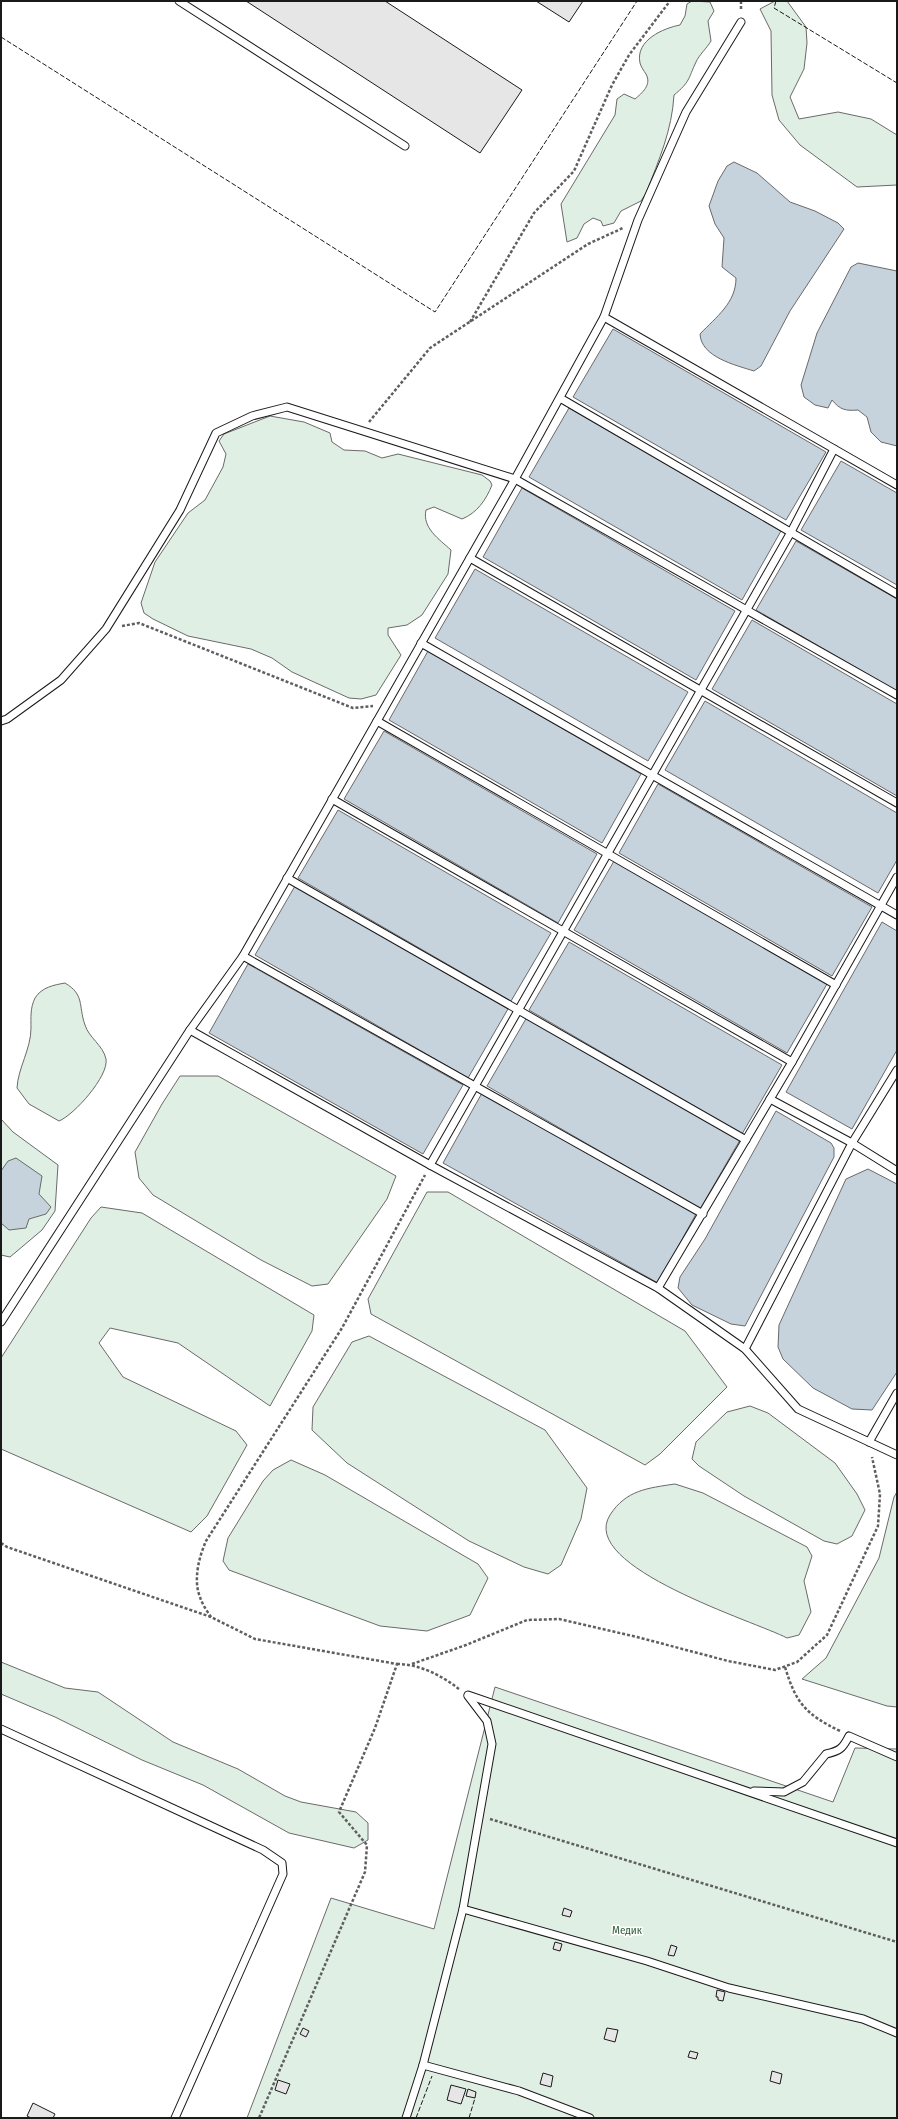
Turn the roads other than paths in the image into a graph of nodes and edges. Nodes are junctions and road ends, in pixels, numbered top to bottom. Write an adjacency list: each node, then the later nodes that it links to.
1 (179, 1): 3 (lane)
2 (741, 22): 4 (lane)
3 (405, 146)
4 (604, 317): 5 (lane); 6 (lane)
5 (560, 398): 7 (lane); 9 (lane)
6 (834, 449): 8 (lane); 9 (lane)
7 (515, 479): 10 (lane); 12 (lane); 16 (lane)
8 (897, 485)
9 (791, 532): 11 (lane); 12 (lane)
10 (470, 558): 13 (lane); 14 (lane)
11 (897, 594)
12 (746, 610): 14 (lane); 15 (lane)
13 (421, 643): 17 (lane); 18 (lane)
14 (700, 690): 18 (lane); 20 (lane)
15 (897, 695)
16 (1, 720)
17 (377, 721): 19 (lane); 21 (lane)
18 (652, 775): 21 (lane); 24 (lane)
19 (332, 799): 23 (lane); 26 (lane)
20 (897, 803)
21 (606, 854): 26 (lane); 28 (lane)
22 (897, 877): 24 (lane)
23 (287, 878): 27 (lane); 29 (lane)
24 (880, 906): 25 (lane); 28 (lane)
25 (897, 915)
26 (563, 931): 29 (lane); 31 (lane)
27 (243, 956): 30 (lane); 33 (lane)
28 (836, 984): 31 (lane)
29 (518, 1010): 33 (lane); 35 (lane)
30 (190, 1030): 37 (lane); 41 (lane)
31 (792, 1062): 34 (lane)
32 (897, 1070): 36 (lane)
33 (475, 1085): 37 (lane); 39 (lane)
34 (770, 1099): 35 (lane); 36 (lane)
35 (746, 1140): 39 (lane)
36 (852, 1143): 38 (lane); 42 (lane)
37 (430, 1165): 40 (lane)
38 (897, 1170)
39 (703, 1214): 40 (lane)
40 (658, 1288): 42 (lane)
41 (1, 1322)
42 (745, 1349): 44 (lane)
43 (897, 1393): 44 (lane)
44 (869, 1442): 45 (lane)
45 (897, 1456)
46 (1, 1729): 53 (lane)
47 (896, 1757): 48 (lane)
48 (746, 1791): 49 (lane); 50 (lane)
49 (897, 1843)
50 (463, 1909): 51 (lane); 52 (lane)
51 (897, 2033)
52 (423, 2065): 54 (lane); 55 (lane)
53 (175, 2118)
54 (406, 2118)
55 (590, 2118)

